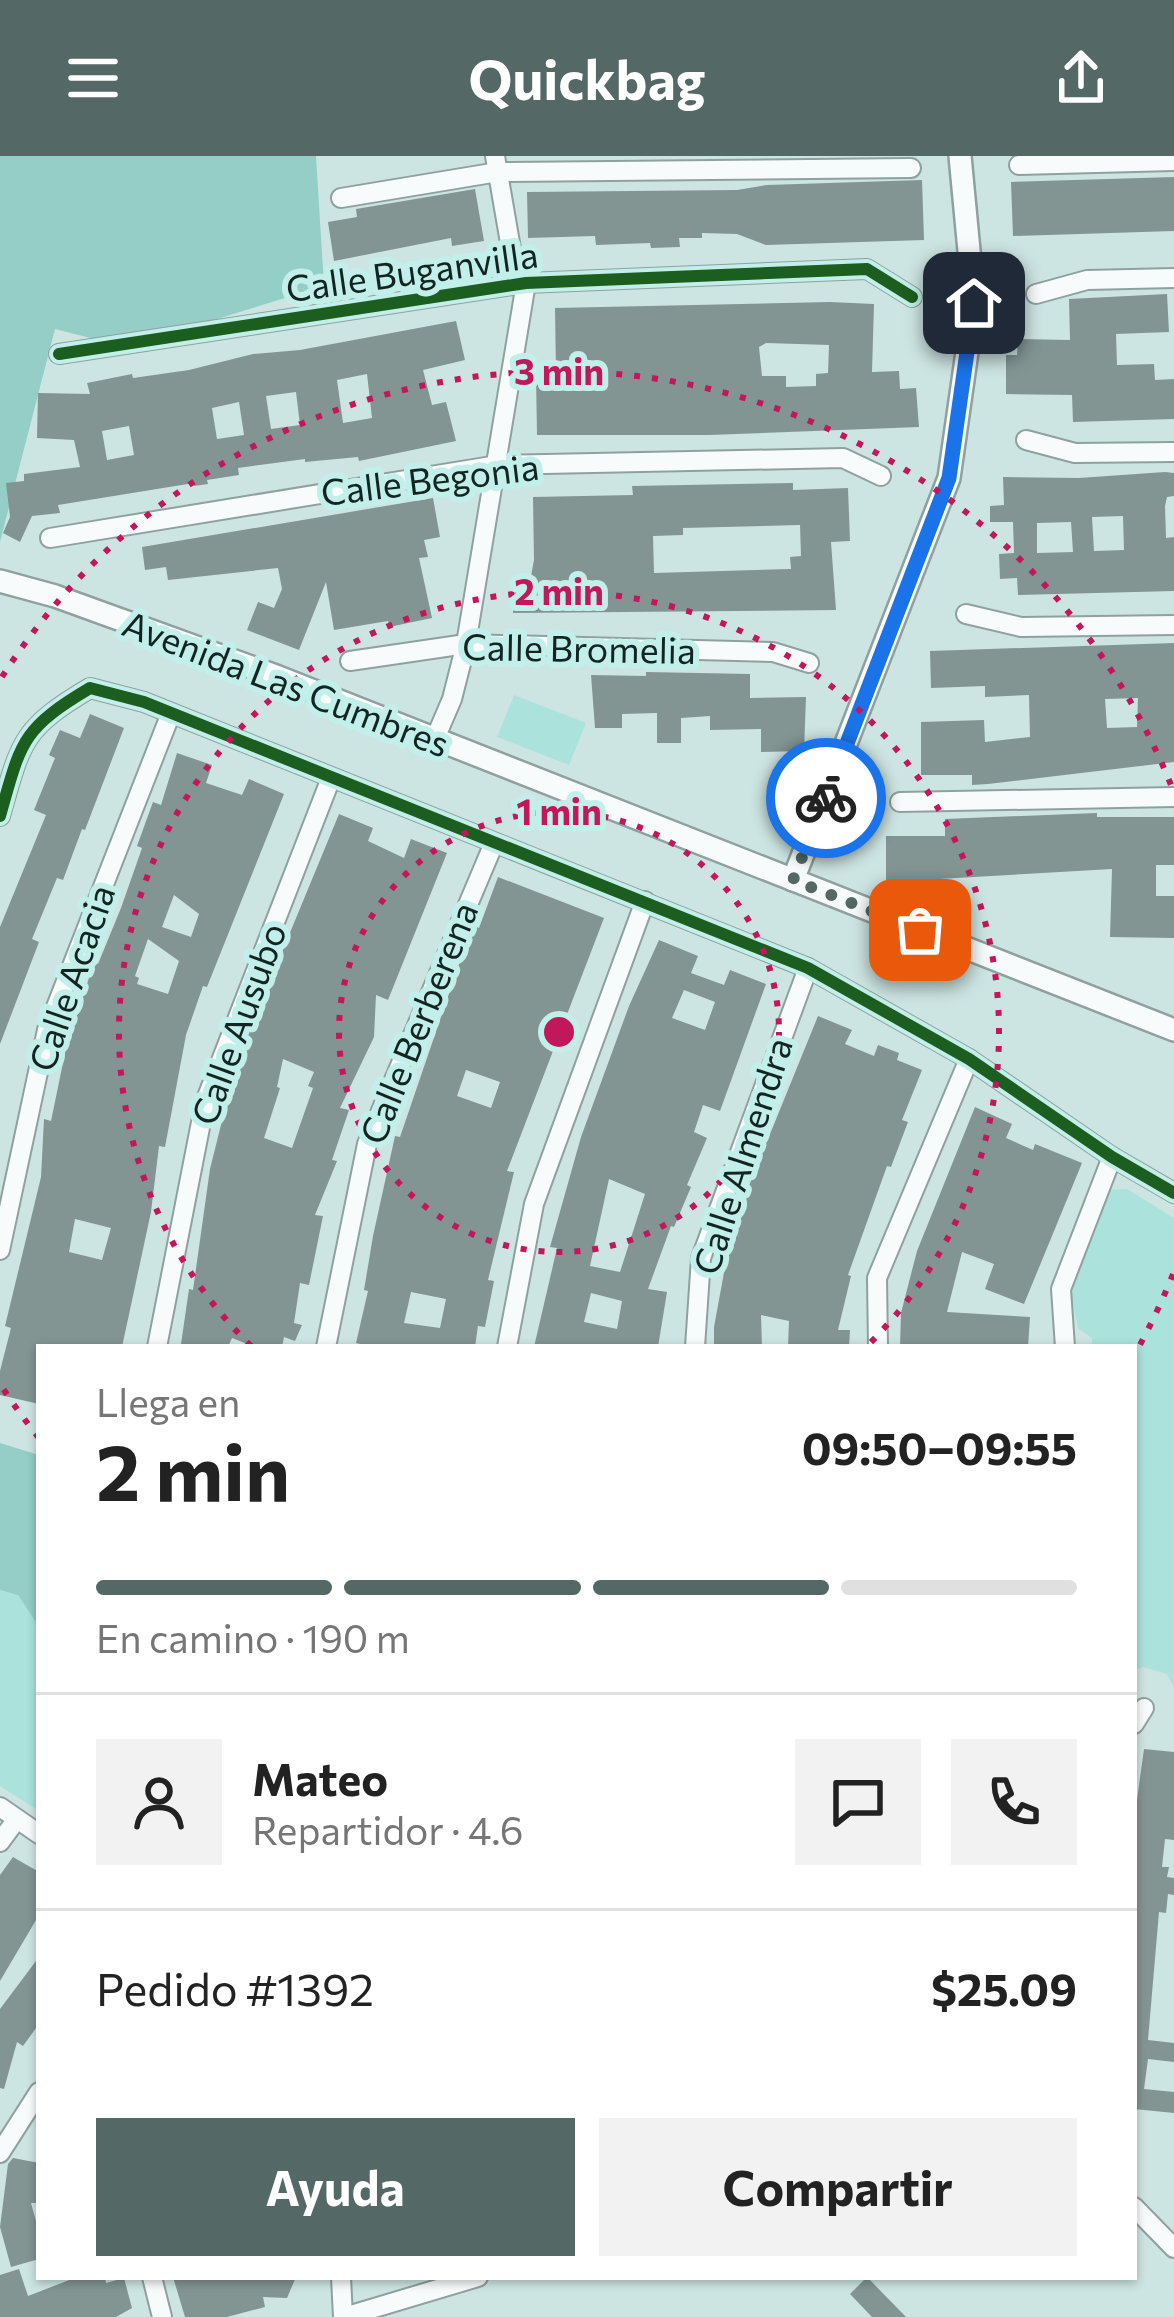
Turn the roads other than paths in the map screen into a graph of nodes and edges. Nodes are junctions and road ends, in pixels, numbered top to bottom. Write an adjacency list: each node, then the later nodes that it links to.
1 (960, 156): 34 (street)
2 (1083, 159): 3 (street); 7 (street)
3 (1174, 161)
4 (672, 162): 5 (street); 6 (street)
5 (840, 162): 8 (street)
6 (497, 164): 9 (street); 10 (street)
7 (1019, 165)
8 (910, 167)
9 (341, 198)
10 (512, 260)
11 (1174, 278): 13 (street)
12 (526, 283): 14 (street, Calle Buganvilla); 15 (street, Calle Buganvilla); 18 (street)
13 (1036, 294)
14 (912, 297)
15 (59, 354)
16 (1027, 440): 17 (street)
17 (1174, 452)
18 (498, 465): 19 (street, Calle Begonia); 20 (street, Calle Begonia); 24 (street)
19 (880, 476)
20 (50, 538)
21 (0, 581): 28 (street, Avenida Las Cumbres)
22 (966, 614): 23 (street)
23 (1174, 625)
24 (466, 644): 25 (street, Calle Bromelia); 26 (street, Calle Bromelia); 28 (street)
25 (350, 662)
26 (809, 663)
27 (171, 713): 29 (street); 32 (street); 41 (street, Calle Acacia)
28 (434, 741): 34 (street, Avenida Las Cumbres)
29 (331, 778): 33 (street); 42 (street, Calle Ausubo)
30 (1174, 797): 31 (street)
31 (900, 802)
32 (0, 816)
33 (494, 843): 35 (street); 43 (street, Calle Berberena)
34 (793, 880): 37 (street, Avenida Las Cumbres)
35 (645, 901): 36 (street); 44 (street)
36 (808, 968): 38 (street); 45 (street, Calle Almendra)
37 (1174, 1030)
38 (969, 1059): 39 (street); 46 (street)
39 (1112, 1157): 40 (street); 47 (street)
40 (1174, 1192)
41 (0, 1250)
42 (158, 1344)
43 (327, 1344)
44 (508, 1344)
45 (694, 1344)
46 (878, 1344)
47 (1065, 1344)
48 (8, 1813): 49 (street); 50 (street)
49 (36, 1832)
50 (0, 1842)
51 (36, 2097): 52 (street)
52 (0, 2153)
53 (1137, 2210): 54 (street)
54 (1174, 2248)
55 (153, 2280): 58 (street)
56 (340, 2280): 59 (street)
57 (468, 2280): 59 (street)
58 (162, 2317)
59 (344, 2317)

